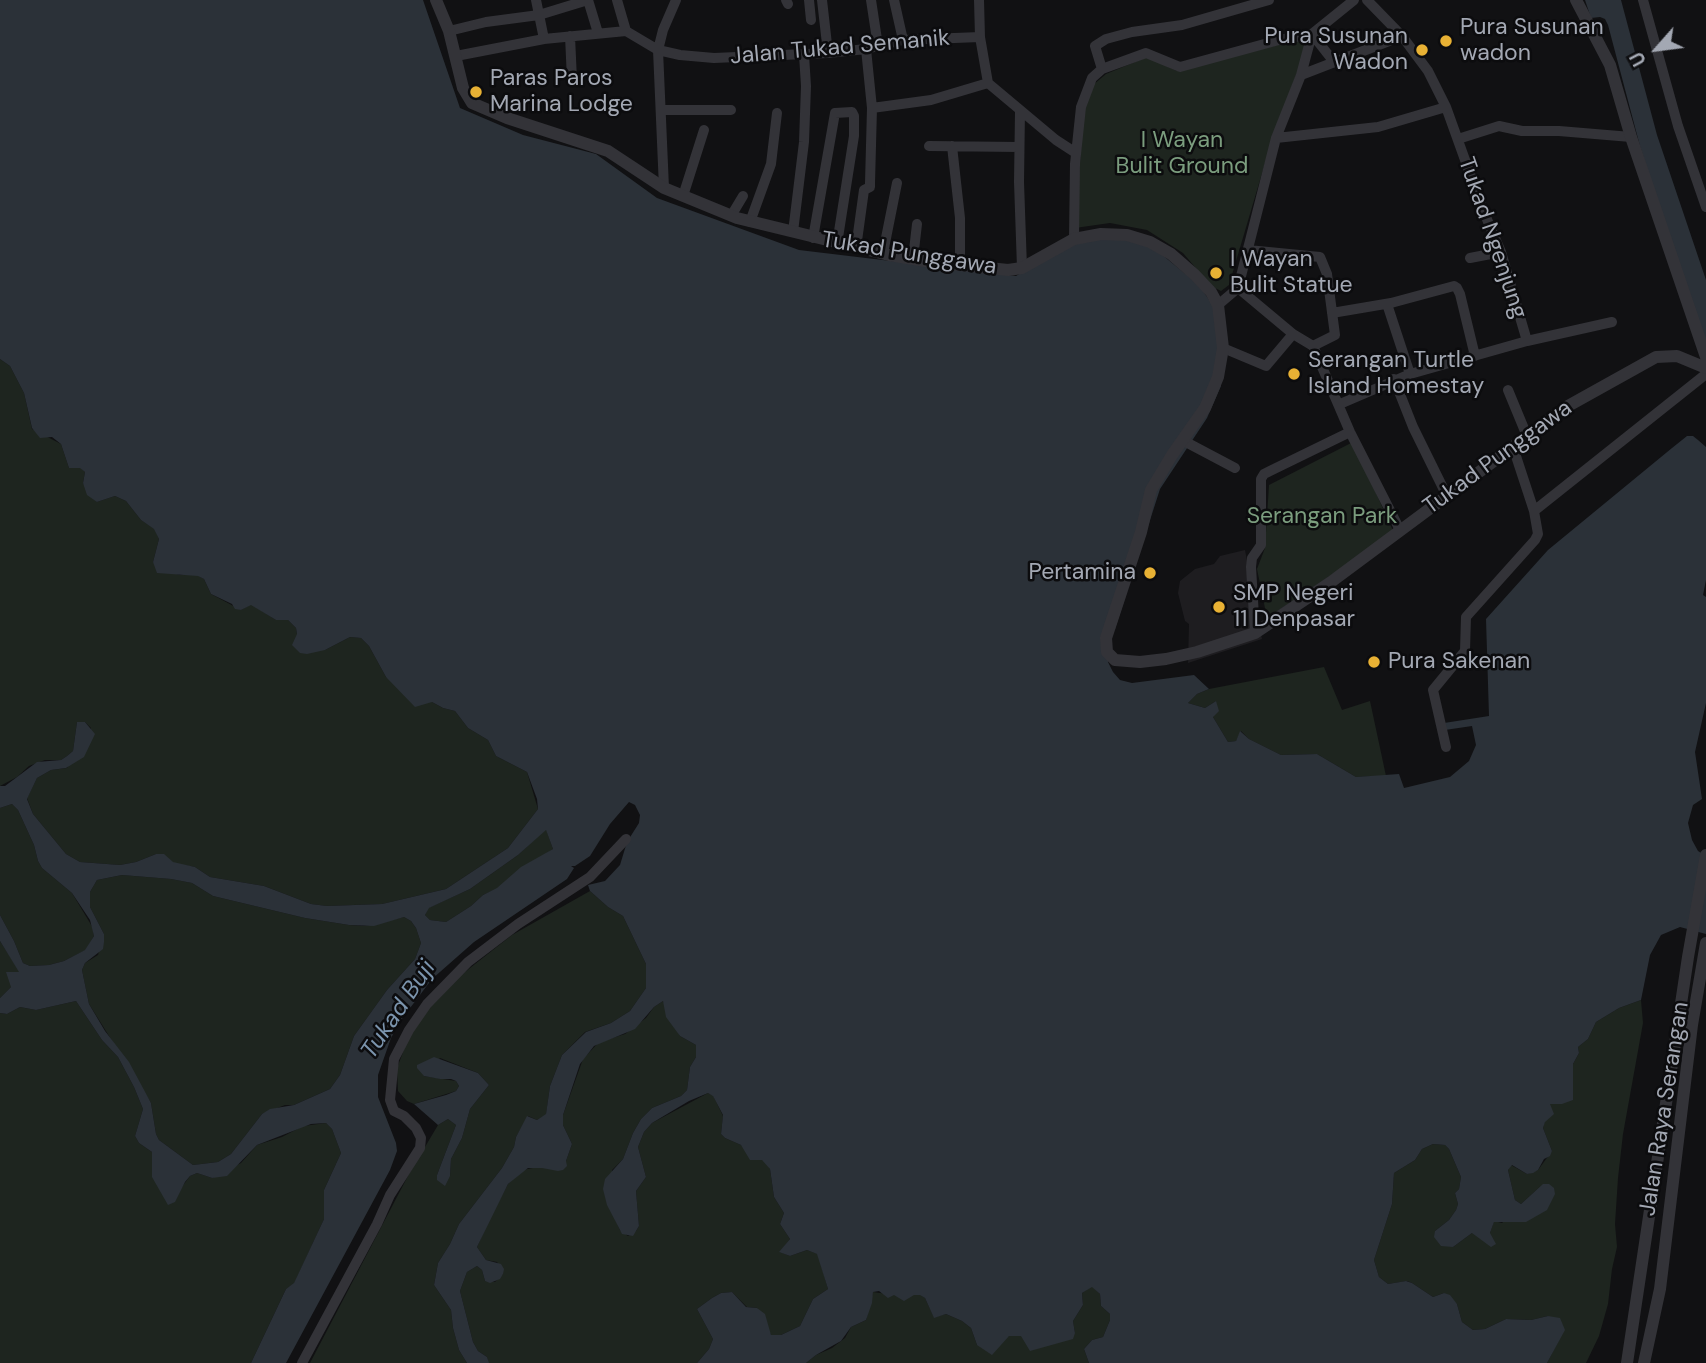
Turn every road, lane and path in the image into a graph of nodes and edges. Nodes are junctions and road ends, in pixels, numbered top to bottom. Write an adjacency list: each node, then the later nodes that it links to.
1 (436, 0): 18 (street, Tukad Punggawa)
2 (536, 0): 16 (street)
3 (588, 0): 16 (street); 20 (street)
4 (617, 0): 19 (street)
5 (676, 0): 28 (street)
6 (809, 0): 17 (street)
7 (822, 0): 29 (street)
8 (871, 0): 27 (street)
9 (894, 0): 26 (street)
10 (979, 0): 24 (street, Jalan Tukad Semanik)
11 (1269, 0): 33 (street)
12 (1354, 0): 21 (street)
13 (1367, 0): 23 (street, Tukad Ngenjung)
14 (1576, 0): 45 (street)
15 (1643, 0): 59 (street)
16 (539, 15): 18 (street); 25 (street)
17 (811, 20)
18 (449, 31): 31 (street, Tukad Punggawa)
19 (626, 31): 20 (street); 28 (street, Jalan Tukad Semanik)
20 (598, 33): 22 (street)
21 (1312, 34): 32 (street); 33 (street); 34 (street)
22 (570, 36): 25 (street); 35 (street)
23 (1402, 36): 32 (street); 37 (street, Tukad Ngenjung)
24 (980, 37): 26 (street, Jalan Tukad Semanik); 36 (street, Jalan Tukad Semanik)
25 (544, 39): 31 (street)
26 (903, 40): 27 (street, Jalan Tukad Semanik)
27 (872, 47): 29 (street, Jalan Tukad Semanik); 38 (street)
28 (658, 50): 30 (street, Jalan Tukad Semanik); 39 (street)
29 (828, 53): 30 (street, Jalan Tukad Semanik)
30 (804, 55): 63 (street)
31 (456, 56): 54 (street, Tukad Punggawa)
32 (1334, 62): 34 (street)
33 (1102, 69): 52 (street)
34 (1301, 75): 46 (street)
35 (572, 80)
36 (988, 83): 38 (street); 41 (street)
37 (1446, 107): 46 (street); 48 (street, Tukad Ngenjung)
38 (872, 108): 47 (street)
39 (661, 110): 40 (street); 54 (street)
40 (731, 110)
41 (1020, 111): 51 (street); 52 (street)
42 (777, 113): 61 (street)
43 (704, 130): 57 (street)
44 (854, 136): 47 (street); 55 (street); 64 (street)
45 (1631, 137): 48 (street); 85 (street)
46 (1276, 138): 68 (street)
47 (873, 139): 56 (street)
48 (1458, 139): 69 (street, Tukad Ngenjung)
49 (929, 146): 50 (street)
50 (952, 146): 51 (street); 73 (street)
51 (1019, 147): 74 (street)
52 (1076, 153): 65 (street)
53 (897, 183): 70 (street)
54 (664, 188): 57 (street, Tukad Punggawa)
55 (847, 188): 56 (street); 66 (street)
56 (864, 190): 67 (street)
57 (683, 196): 61 (street, Tukad Punggawa)
58 (743, 196): 60 (street)
59 (1706, 207)
60 (731, 216)
61 (750, 222): 63 (street, Tukad Punggawa)
62 (917, 224): 72 (street)
63 (793, 233): 64 (street, Tukad Punggawa)
64 (813, 238): 66 (street, Tukad Punggawa)
65 (1074, 239): 74 (street, Tukad Punggawa); 77 (street, Tukad Punggawa)
66 (837, 244): 67 (street, Tukad Punggawa)
67 (856, 248): 70 (street, Tukad Punggawa)
68 (1248, 250): 75 (street); 78 (street)
69 (1501, 252): 71 (street); 81 (street, Tukad Ngenjung)
70 (883, 253): 72 (street, Tukad Punggawa)
71 (1470, 258)
72 (913, 259): 73 (street, Tukad Punggawa)
73 (960, 266): 74 (street, Tukad Punggawa)
74 (1022, 268)
75 (1238, 288): 77 (street); 80 (street)
76 (1387, 304): 78 (street); 84 (street); 87 (street)
77 (1218, 305): 83 (street, Tukad Punggawa)
78 (1332, 313): 82 (street)
79 (1612, 321): 81 (street)
80 (1293, 334): 82 (street); 83 (street)
81 (1527, 341): 84 (street, Tukad Ngenjung)
82 (1313, 346): 91 (street)
83 (1223, 348): 94 (street, Tukad Punggawa)
84 (1475, 356): 87 (street, Tukad Ngenjung)
85 (1706, 357)
86 (1706, 368): 93 (street, Tukad Punggawa)
87 (1410, 374): 89 (street, Tukad Ngenjung)
88 (1706, 374): 98 (street)
89 (1394, 379): 91 (street, Tukad Ngenjung); 97 (street)
90 (1508, 390): 93 (street)
91 (1340, 404): 92 (street)
92 (1350, 432): 99 (street); 100 (street)
93 (1527, 436): 95 (street, Tukad Punggawa)
94 (1182, 440): 96 (street); 100 (street, Tukad Punggawa)
95 (1513, 447): 97 (street, Tukad Punggawa); 98 (street)
96 (1235, 468)
97 (1447, 496): 99 (street, Tukad Punggawa)
98 (1534, 511): 101 (street)
99 (1400, 530): 100 (street, Tukad Punggawa)
100 (1255, 633)
101 (1446, 747)
102 (626, 839): 107 (street)
103 (1706, 855): 105 (street, Jalan Raya Serangan)
104 (1706, 943): 106 (street, Jalan Raya Serangan)
105 (1681, 1005): 106 (street); 108 (street, Jalan Raya Serangan)
106 (1695, 1007): 109 (street, Jalan Raya Serangan)
107 (302, 1363)
108 (1627, 1363)
109 (1644, 1363)

